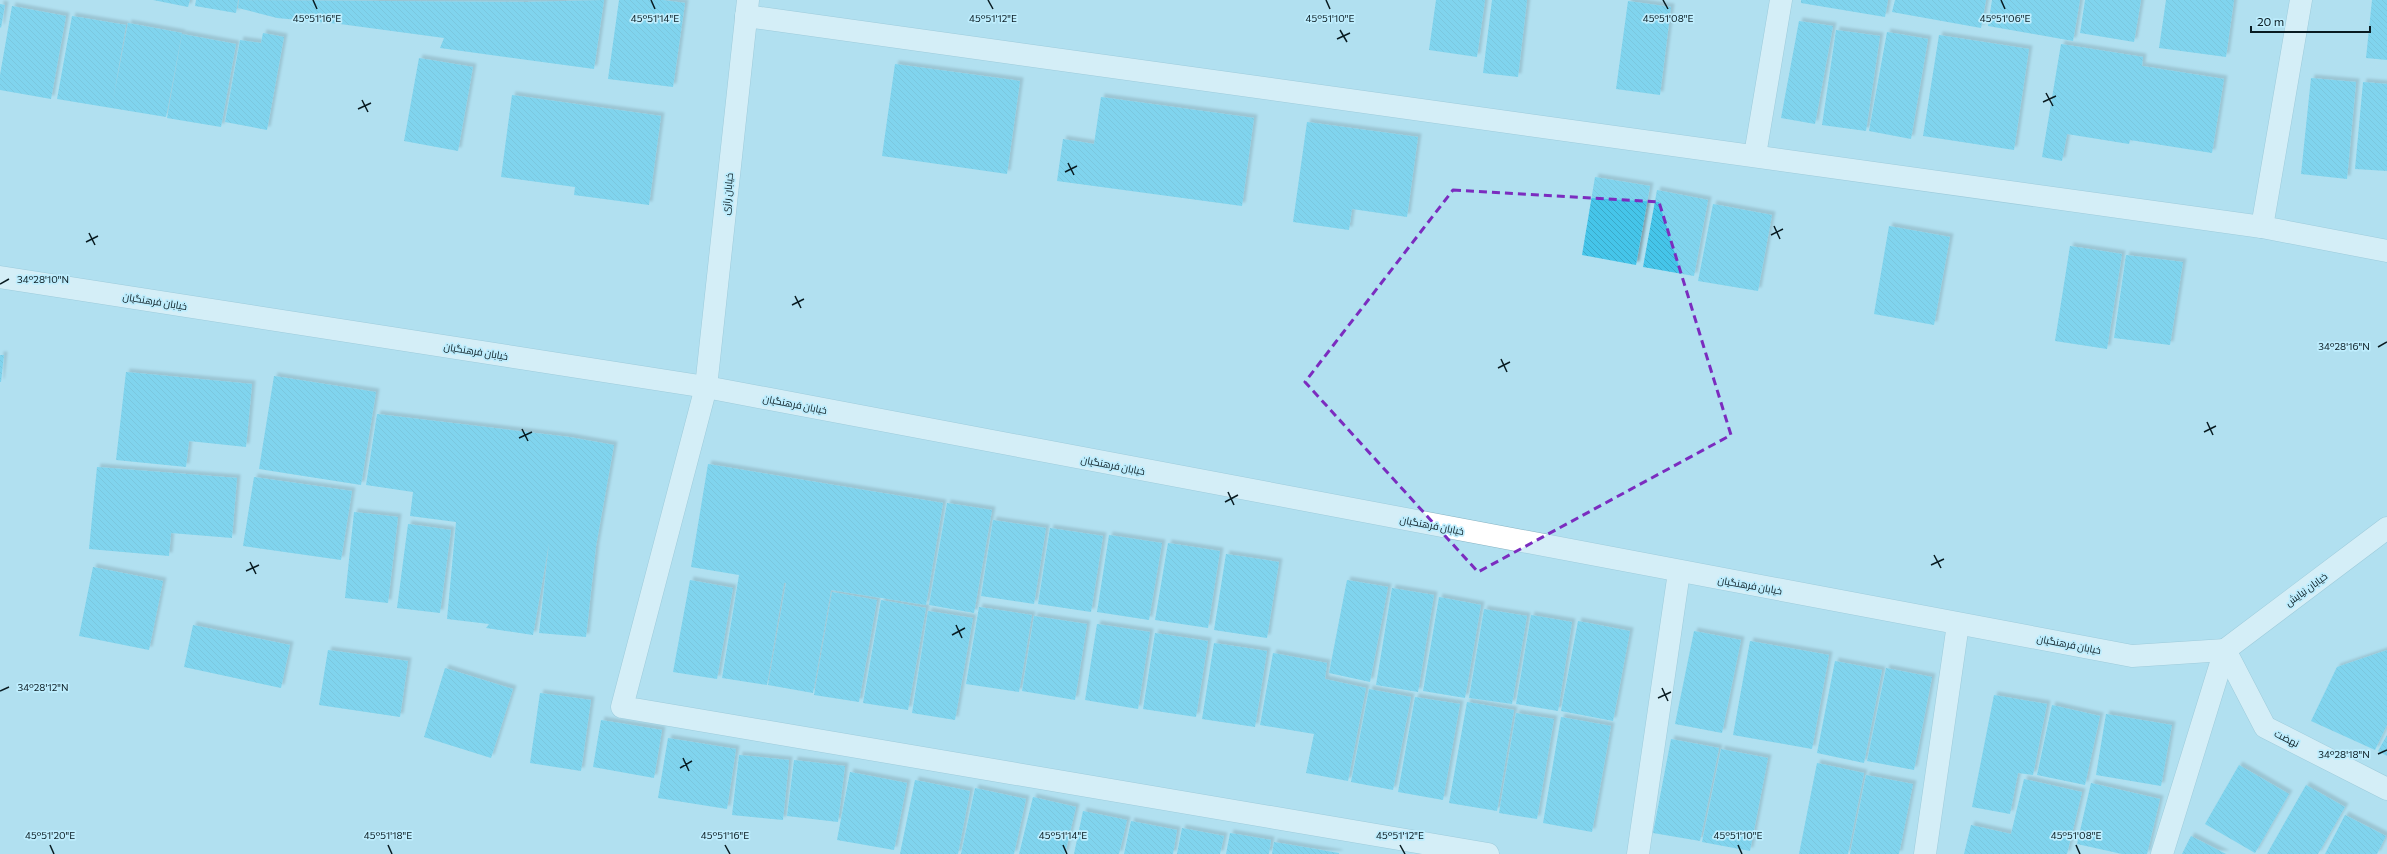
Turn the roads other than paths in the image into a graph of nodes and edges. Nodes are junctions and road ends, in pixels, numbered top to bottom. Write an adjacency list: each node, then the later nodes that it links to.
1 (1781, 0): 4 (street)
2 (2301, 0): 5 (street)
3 (747, 8): 4 (street); 8 (street, خیابان رازی)
4 (1755, 155): 5 (street)
5 (2262, 227): 6 (street)
6 (2387, 251)
7 (0, 277): 8 (street, خیابان فرهنگیان)
8 (706, 388): 10 (street, خیابان فرهنگیان); 14 (street, خیابان رازی)
9 (2387, 528): 12 (street, خیابان نیایش)
10 (1679, 572): 11 (street, خیابان فرهنگیان); 15 (street)
11 (1958, 624): 12 (street, خیابان فرهنگیان); 16 (street)
12 (2225, 650): 13 (street, نهضت); 17 (street)
13 (2387, 789)
14 (1488, 854)
15 (1638, 854)
16 (1925, 854)
17 (2162, 854)

